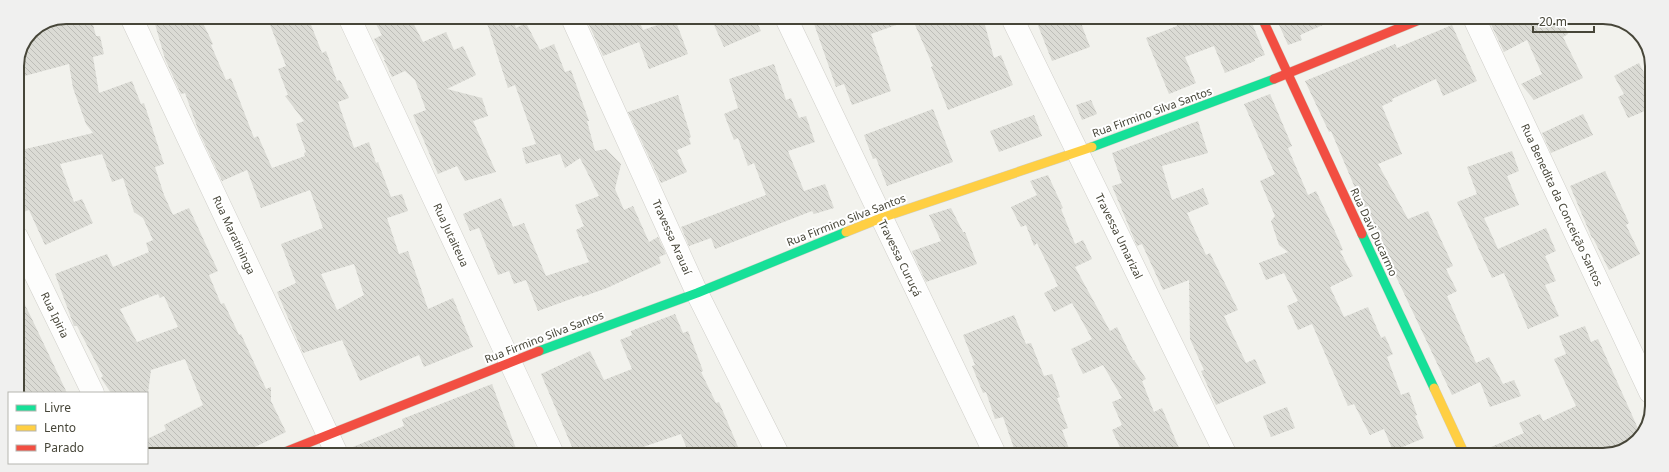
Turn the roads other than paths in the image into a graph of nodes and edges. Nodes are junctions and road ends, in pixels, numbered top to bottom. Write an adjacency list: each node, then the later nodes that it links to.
1 (134, 24): 17 (street, Rua Maratininga)
2 (352, 24): 14 (street, Rua Jutaiteua)
3 (575, 24): 13 (street, Travessa Arauaí)
4 (789, 24): 11 (street, Travessa Curuçá)
5 (1015, 24): 10 (street, Travessa Umarizal)
6 (1265, 24): 9 (street, Rua Davi Ducarmo)
7 (1409, 24): 9 (street, Rua Firmino Silva Santos)
8 (1477, 24): 15 (street, Rua Benedita da Conceição Santos)
9 (1288, 74): 10 (street, Rua Firmino Silva Santos); 23 (street, Rua Davi Ducarmo)
10 (1078, 152): 11 (street, Rua Firmino Silva Santos); 22 (street, Travessa Umarizal)
11 (881, 218): 13 (street, Rua Firmino Silva Santos); 21 (street, Travessa Curuçá)
12 (24, 251): 16 (street, Rua Ipiria)
13 (697, 293): 14 (street, Rua Firmino Silva Santos); 20 (street, Travessa Arauaí)
14 (511, 362): 17 (street, Rua Firmino Silva Santos); 19 (street, Rua Jutaiteua)
15 (1645, 381)
16 (94, 392)
17 (333, 444): 18 (street, Rua Firmino Silva Santos)
18 (312, 448)
19 (550, 448)
20 (775, 448)
21 (992, 448)
22 (1223, 448)
23 (1462, 448)

